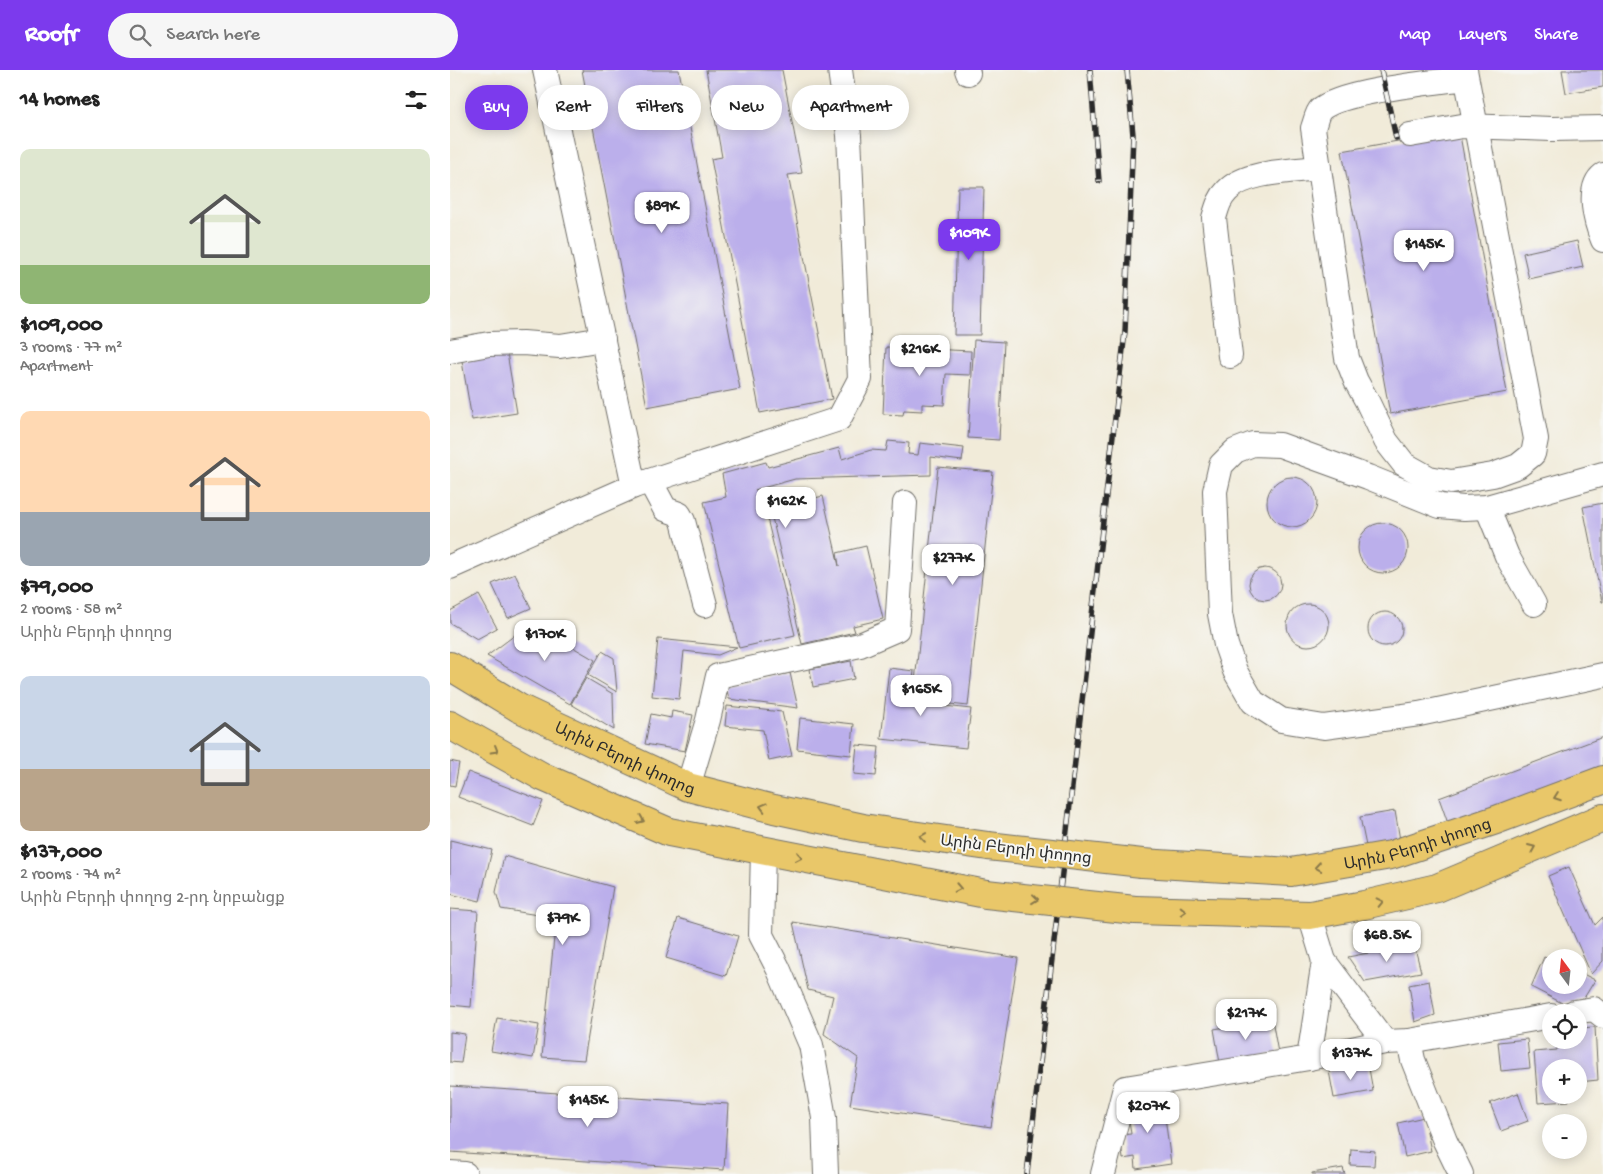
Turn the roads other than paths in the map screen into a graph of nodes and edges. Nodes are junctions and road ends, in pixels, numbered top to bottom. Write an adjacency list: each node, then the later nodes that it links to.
1 (545, 70): 10 (street)
2 (840, 70): 14 (street)
3 (1466, 74): 4 (street); 7 (street)
4 (1476, 126): 5 (street); 6 (street); 7 (street)
5 (1603, 128)
6 (1410, 135)
7 (1319, 168): 12 (street)
8 (1603, 175): 9 (street)
9 (1603, 240)
10 (603, 339): 11 (street); 14 (street)
11 (450, 352)
12 (1230, 356)
13 (1603, 474): 16 (street)
14 (642, 483): 17 (street); 18 (street)
15 (905, 503): 24 (street)
16 (1487, 508): 19 (street); 21 (street)
17 (450, 566)
18 (705, 604)
19 (1534, 604)
20 (450, 666): 24 (main road, Արին Բերդի փողոց)
21 (1603, 674)
22 (450, 725): 26 (main road, one-way to 26)
23 (1603, 780): 24 (main road, Արին Բերդի փողոց, one-way to 24, bridge)
24 (688, 787)
25 (1603, 818): 27 (main road, one-way to 25)
26 (763, 849): 27 (main road, one-way to 27, bridge); 35 (street)
27 (1310, 915): 28 (street)
28 (1324, 961): 31 (street); 32 (street)
29 (1542, 1018): 30 (street)
30 (1409, 1041): 31 (street); 37 (street)
31 (1385, 1042): 32 (street)
32 (1309, 1058): 36 (street)
33 (450, 1173): 34 (street)
34 (465, 1174)
35 (826, 1174)
36 (1103, 1174)
37 (1461, 1174)

